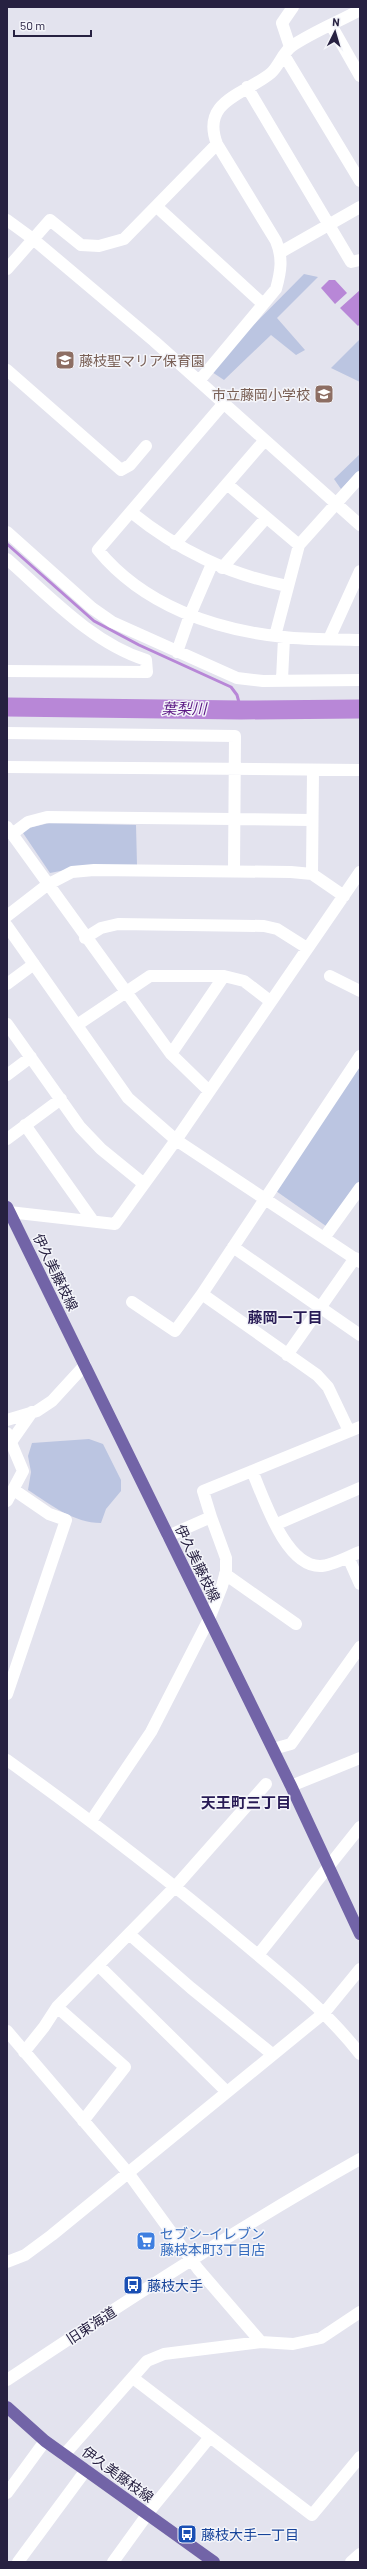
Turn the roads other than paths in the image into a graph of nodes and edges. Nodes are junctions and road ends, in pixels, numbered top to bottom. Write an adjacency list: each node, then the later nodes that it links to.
1 (293, 7): 4 (street)
2 (360, 10): 3 (street)
3 (331, 25): 4 (street); 5 (street)
4 (287, 51): 6 (street); 8 (street)
5 (360, 76)
6 (247, 88): 7 (street); 12 (street)
7 (218, 144): 9 (street); 14 (street)
8 (360, 181)
9 (157, 207): 13 (street); 17 (street)
10 (360, 207): 12 (street)
11 (7, 220): 13 (street)
12 (327, 226): 14 (street); 15 (street)
13 (33, 239): 16 (street); 19 (street)
14 (281, 252): 17 (street)
15 (360, 260)
16 (7, 269)
17 (263, 304): 19 (street)
18 (7, 370): 22 (street)
19 (199, 382): 20 (street)
20 (224, 403): 21 (street); 26 (street)
21 (264, 441): 24 (street); 25 (street)
22 (146, 446)
23 (360, 477): 25 (street)
24 (227, 484): 27 (street); 30 (street)
25 (335, 504): 28 (street); 31 (street)
26 (131, 512): 30 (street); 36 (street)
27 (266, 518): 31 (street); 33 (street)
28 (360, 525)
29 (7, 532): 40 (street)
30 (175, 544): 33 (street)
31 (299, 545): 35 (street)
32 (7, 559): 41 (street)
33 (217, 566): 35 (street); 36 (street)
34 (360, 571): 38 (street)
35 (287, 586): 37 (street)
36 (190, 615): 37 (street); 40 (street)
37 (279, 637): 38 (street); 42 (street)
38 (329, 639): 39 (street)
39 (360, 640)
40 (177, 652): 42 (street)
41 (7, 671)
42 (282, 679): 43 (street)
43 (360, 680)
44 (7, 733): 46 (street)
45 (7, 767): 46 (street)
46 (234, 769): 47 (street); 49 (street)
47 (313, 770): 48 (street); 50 (street)
48 (360, 770)
49 (234, 820): 50 (street); 51 (street); 52 (street)
50 (312, 820): 54 (street)
51 (9, 830): 55 (street)
52 (234, 870): 54 (street); 55 (street)
53 (360, 872): 56 (street)
54 (312, 874): 56 (street)
55 (47, 885): 57 (street); 59 (street)
56 (344, 896): 60 (street)
57 (7, 916)
58 (7, 926): 61 (street)
59 (85, 938): 60 (street); 65 (street)
60 (307, 948): 67 (street)
61 (34, 964): 64 (street); 69 (street)
62 (224, 976): 65 (street); 67 (street); 70 (street)
63 (330, 976): 66 (street)
64 (7, 984)
65 (125, 991): 69 (street); 70 (street)
66 (360, 991)
67 (270, 1002): 74 (street)
68 (7, 1024): 72 (street)
69 (77, 1025): 78 (street)
70 (171, 1054): 74 (street)
71 (360, 1056): 81 (street)
72 (31, 1057): 73 (street); 75 (street)
73 (7, 1075)
74 (208, 1090): 78 (street)
75 (61, 1099): 76 (street); 79 (street)
76 (25, 1125): 77 (street); 83 (street)
77 (7, 1139)
78 (176, 1140): 79 (street); 81 (street)
79 (144, 1184): 83 (street)
80 (359, 1192): 84 (street)
81 (265, 1199): 84 (street); 85 (street)
82 (8, 1209): 83 (street); 92 (main road, 伊久美藤枝線)
83 (93, 1221)
84 (324, 1238): 86 (street)
85 (233, 1247): 87 (street); 89 (street)
86 (357, 1260): 89 (street)
87 (202, 1294): 88 (street); 91 (street)
88 (132, 1302)
89 (321, 1307): 90 (street); 91 (street)
90 (360, 1335)
91 (287, 1355): 95 (street)
92 (85, 1365): 93 (street); 103 (main road, 伊久美藤枝線)
93 (32, 1412): 94 (street); 96 (street)
94 (7, 1420)
95 (355, 1429): 97 (street)
96 (9, 1437): 99 (street)
97 (252, 1471): 101 (street); 102 (street)
98 (360, 1488): 102 (street)
99 (14, 1490): 100 (street); 111 (street)
100 (7, 1500)
101 (211, 1517): 103 (street); 106 (street)
102 (276, 1524): 105 (street)
103 (168, 1536): 108 (main road, 伊久美藤枝線)
104 (360, 1552): 105 (street)
105 (348, 1557): 107 (street)
106 (225, 1574): 108 (street); 109 (street)
107 (360, 1584)
108 (209, 1619): 112 (main road, 伊久美藤枝線); 117 (street)
109 (296, 1624)
110 (360, 1647): 112 (street)
111 (7, 1694)
112 (273, 1749): 116 (main road, 伊久美藤枝線)
113 (360, 1758): 116 (street)
114 (7, 1760): 117 (street)
115 (266, 1784): 120 (street)
116 (291, 1786): 119 (main road, 伊久美藤枝線)
117 (91, 1821): 120 (street)
118 (360, 1827): 119 (street)
119 (328, 1866): 122 (main road, 伊久美藤枝線); 123 (street)
120 (175, 1887): 121 (street); 123 (street)
121 (130, 1934): 124 (street); 130 (street)
122 (360, 1934)
123 (258, 1955): 127 (street)
124 (99, 1966): 126 (street); 132 (street)
125 (360, 1969): 127 (street)
126 (57, 2007): 129 (street); 133 (street)
127 (324, 2013): 130 (street); 131 (street)
128 (7, 2031): 129 (street)
129 (24, 2052): 133 (street)
130 (272, 2054): 132 (street)
131 (360, 2054)
132 (227, 2092): 135 (street)
133 (83, 2121): 135 (street)
134 (360, 2159): 136 (street, 旧東海道)
135 (129, 2174): 136 (street); 137 (street)
136 (191, 2258): 139 (street); 141 (street, 旧東海道)
137 (7, 2262)
138 (360, 2312): 139 (street)
139 (261, 2342): 140 (street)
140 (133, 2378): 143 (street); 145 (street)
141 (7, 2380)
142 (7, 2407): 144 (main road, 伊久美藤枝線)
143 (210, 2437): 146 (street); 149 (street)
144 (45, 2441): 145 (main road, 伊久美藤枝線); 148 (street)
145 (64, 2454): 147 (main road, 伊久美藤枝線)
146 (360, 2457)
147 (86, 2470): 149 (main road, 伊久美藤枝線); 151 (street)
148 (7, 2493)
149 (148, 2515): 152 (street); 153 (main road, 伊久美藤枝線)
150 (360, 2554): 154 (street)
151 (18, 2562)
152 (113, 2562)
153 (214, 2562)
154 (351, 2562)

